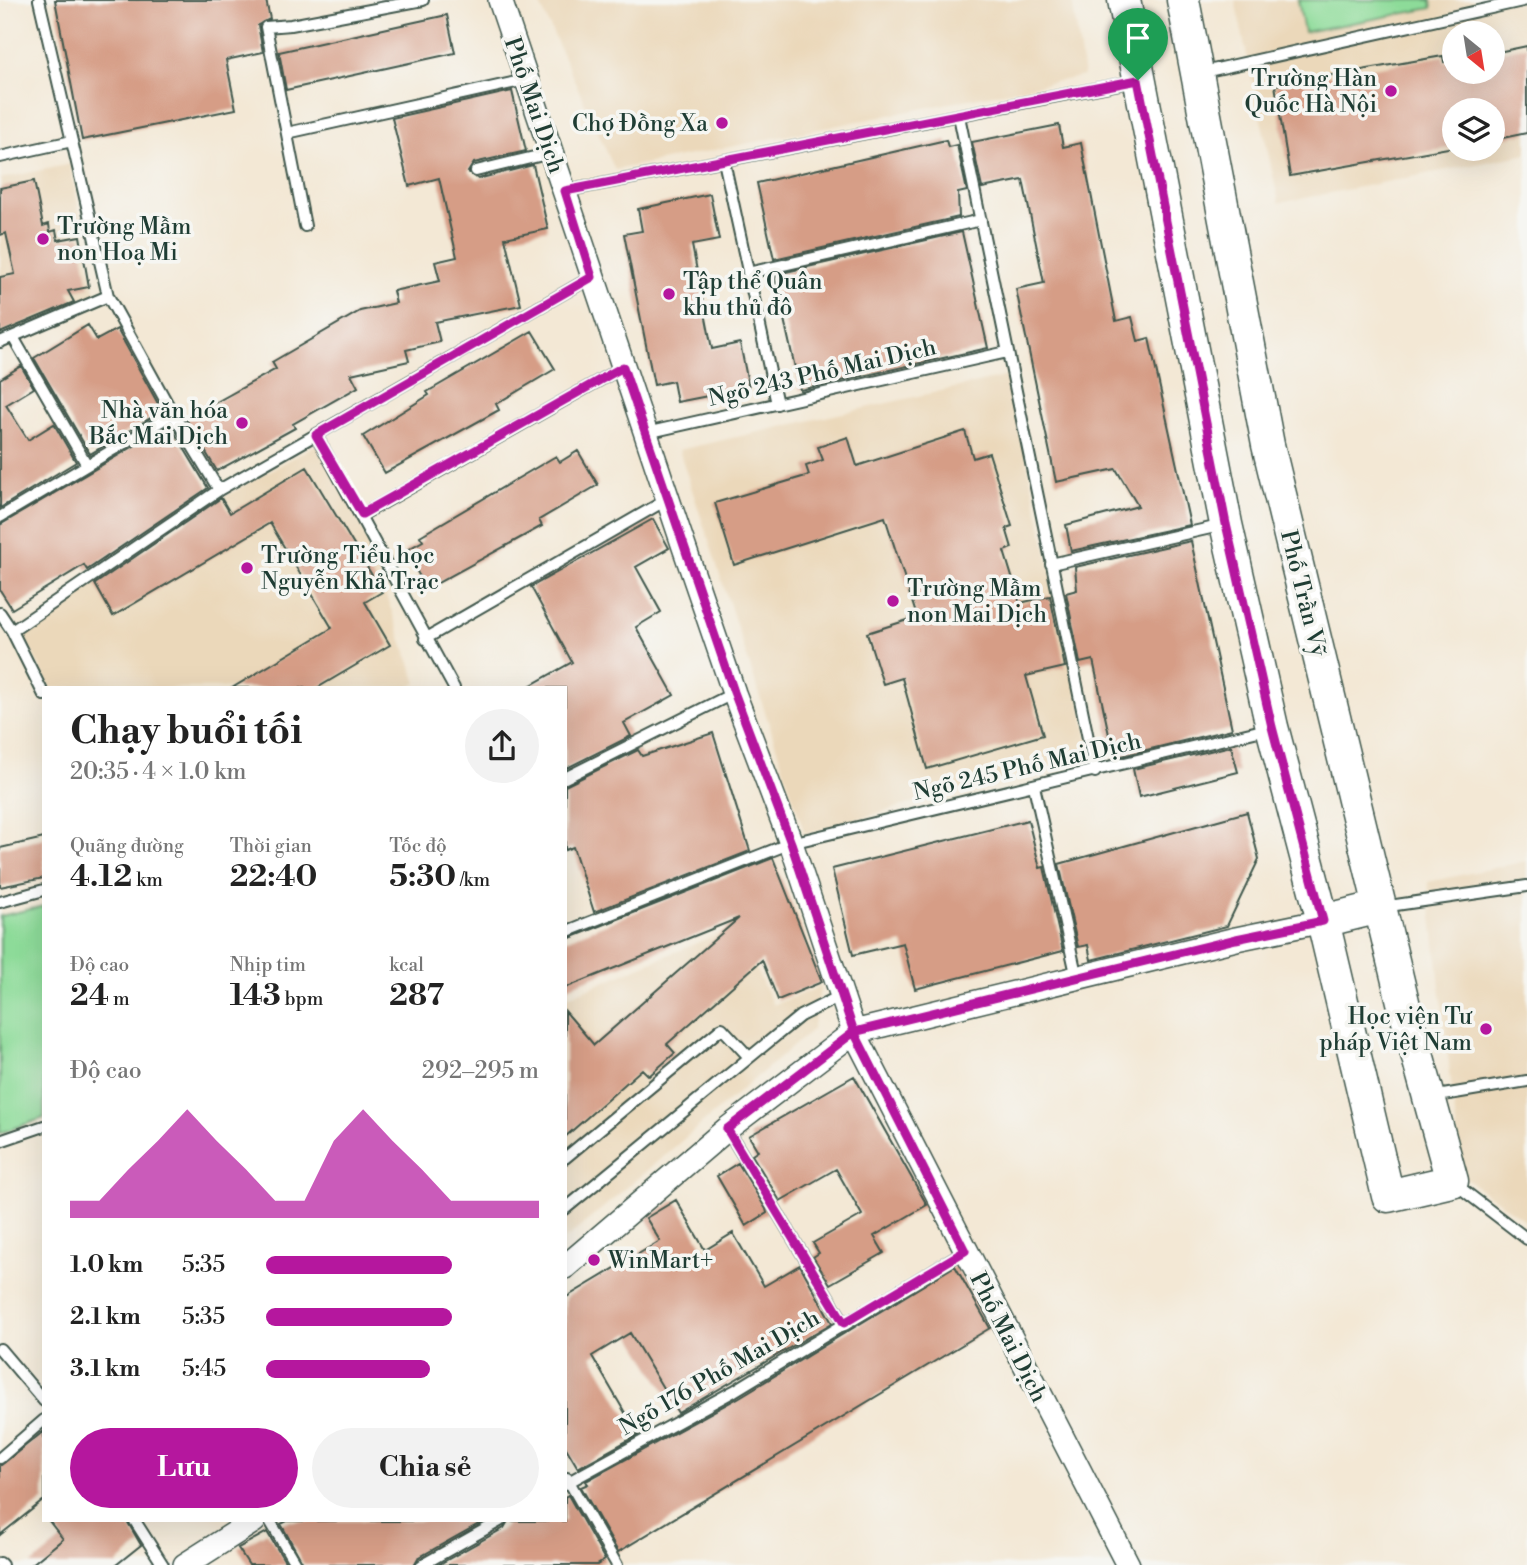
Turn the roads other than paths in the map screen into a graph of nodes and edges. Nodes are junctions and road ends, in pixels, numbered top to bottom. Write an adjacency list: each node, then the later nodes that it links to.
1 (39, 0): 12 (lane)
2 (423, 0): 11 (lane)
3 (500, 0): 8 (street, Phố Mai Dịch)
4 (1124, 0): 9 (main road)
5 (1183, 0): 7 (main road, Phố Trần Vỹ)
6 (1527, 0): 7 (lane)
7 (1197, 74): 52 (main road, Phố Trần Vỹ)
8 (525, 80): 11 (lane); 13 (street, Phố Mai Dịch)
9 (1138, 80): 10 (lane); 36 (main road)
10 (960, 116): 15 (lane); 18 (lane)
11 (286, 133): 19 (lane)
12 (72, 141): 14 (lane); 22 (lane)
13 (551, 153): 16 (lane); 17 (street, Phố Mai Dịch)
14 (0, 157)
15 (724, 161): 17 (lane); 20 (lane)
16 (476, 171)
17 (565, 191): 21 (street, Phố Mai Dịch)
18 (981, 220): 20 (lane); 25 (lane)
19 (305, 226)
20 (748, 273): 27 (lane)
21 (592, 277): 26 (street, Phố Mai Dịch); 30 (lane)
22 (108, 296): 23 (lane); 28 (lane)
23 (13, 337): 24 (lane); 31 (lane)
24 (0, 342)
25 (1007, 352): 27 (lane, Ngõ 243 Phố Mai Dịch); 37 (lane)
26 (623, 367): 29 (street, Phố Mai Dịch); 34 (lane)
27 (777, 404): 29 (lane, Ngõ 243 Phố Mai Dịch)
28 (173, 414): 31 (lane); 32 (lane)
29 (646, 433): 33 (street, Phố Mai Dịch)
30 (316, 435): 32 (lane); 34 (lane)
31 (87, 465): 35 (lane)
32 (219, 490): 39 (lane)
33 (668, 499): 40 (lane); 43 (street, Phố Mai Dịch)
34 (362, 514): 40 (lane)
35 (0, 517)
36 (1226, 524): 37 (lane); 44 (main road)
37 (1051, 564): 45 (lane)
38 (1, 618): 39 (lane)
39 (12, 631): 42 (lane)
40 (425, 639): 41 (lane)
41 (453, 686)
42 (42, 691)
43 (734, 692): 46 (lane); 48 (street, Phố Mai Dịch)
44 (1272, 727): 45 (lane, Ngõ 245 Phố Mai Dịch); 53 (main road)
45 (1095, 772): 47 (lane, Ngõ 245 Phố Mai Dịch)
46 (567, 777)
47 (1034, 786): 48 (lane, Ngõ 245 Phố Mai Dịch); 55 (lane)
48 (791, 843): 54 (lane, Ngõ 245 Phố Mai Dịch); 56 (street, Phố Mai Dịch)
49 (1527, 886): 52 (lane)
50 (42, 891): 51 (lane)
51 (0, 902)
52 (1380, 907): 53 (main road); 60 (main road, Phố Trần Vỹ)
53 (1323, 921): 55 (street); 65 (main road)
54 (567, 931)
55 (1077, 978): 57 (street)
56 (842, 995): 57 (street, Phố Mai Dịch); 58 (lane)
57 (854, 1032): 62 (street); 68 (street, Phố Mai Dịch)
58 (749, 1057): 64 (lane); 66 (lane)
59 (1527, 1081): 60 (lane)
60 (1431, 1097): 65 (main road, Phố Trần Vỹ)
61 (42, 1127): 63 (lane)
62 (727, 1129): 69 (street); 70 (lane)
63 (0, 1141)
64 (567, 1156)
65 (1452, 1181): 67 (lane)
66 (567, 1207)
67 (1527, 1239)
68 (965, 1251): 70 (lane, Ngõ 176 Phố Mai Dịch); 86 (street, Phố Mai Dịch)
69 (567, 1265)
70 (844, 1323): 75 (lane, Ngõ 176 Phố Mai Dịch)
71 (0, 1349): 72 (lane)
72 (42, 1399)
73 (42, 1422): 74 (lane)
74 (0, 1458)
75 (567, 1480)
76 (567, 1483): 85 (lane)
77 (136, 1522): 81 (lane)
78 (252, 1522): 82 (street)
79 (271, 1522): 83 (lane)
80 (498, 1522): 84 (lane)
81 (163, 1565)
82 (185, 1565)
83 (296, 1565)
84 (422, 1565)
85 (617, 1565)
86 (1128, 1565)

